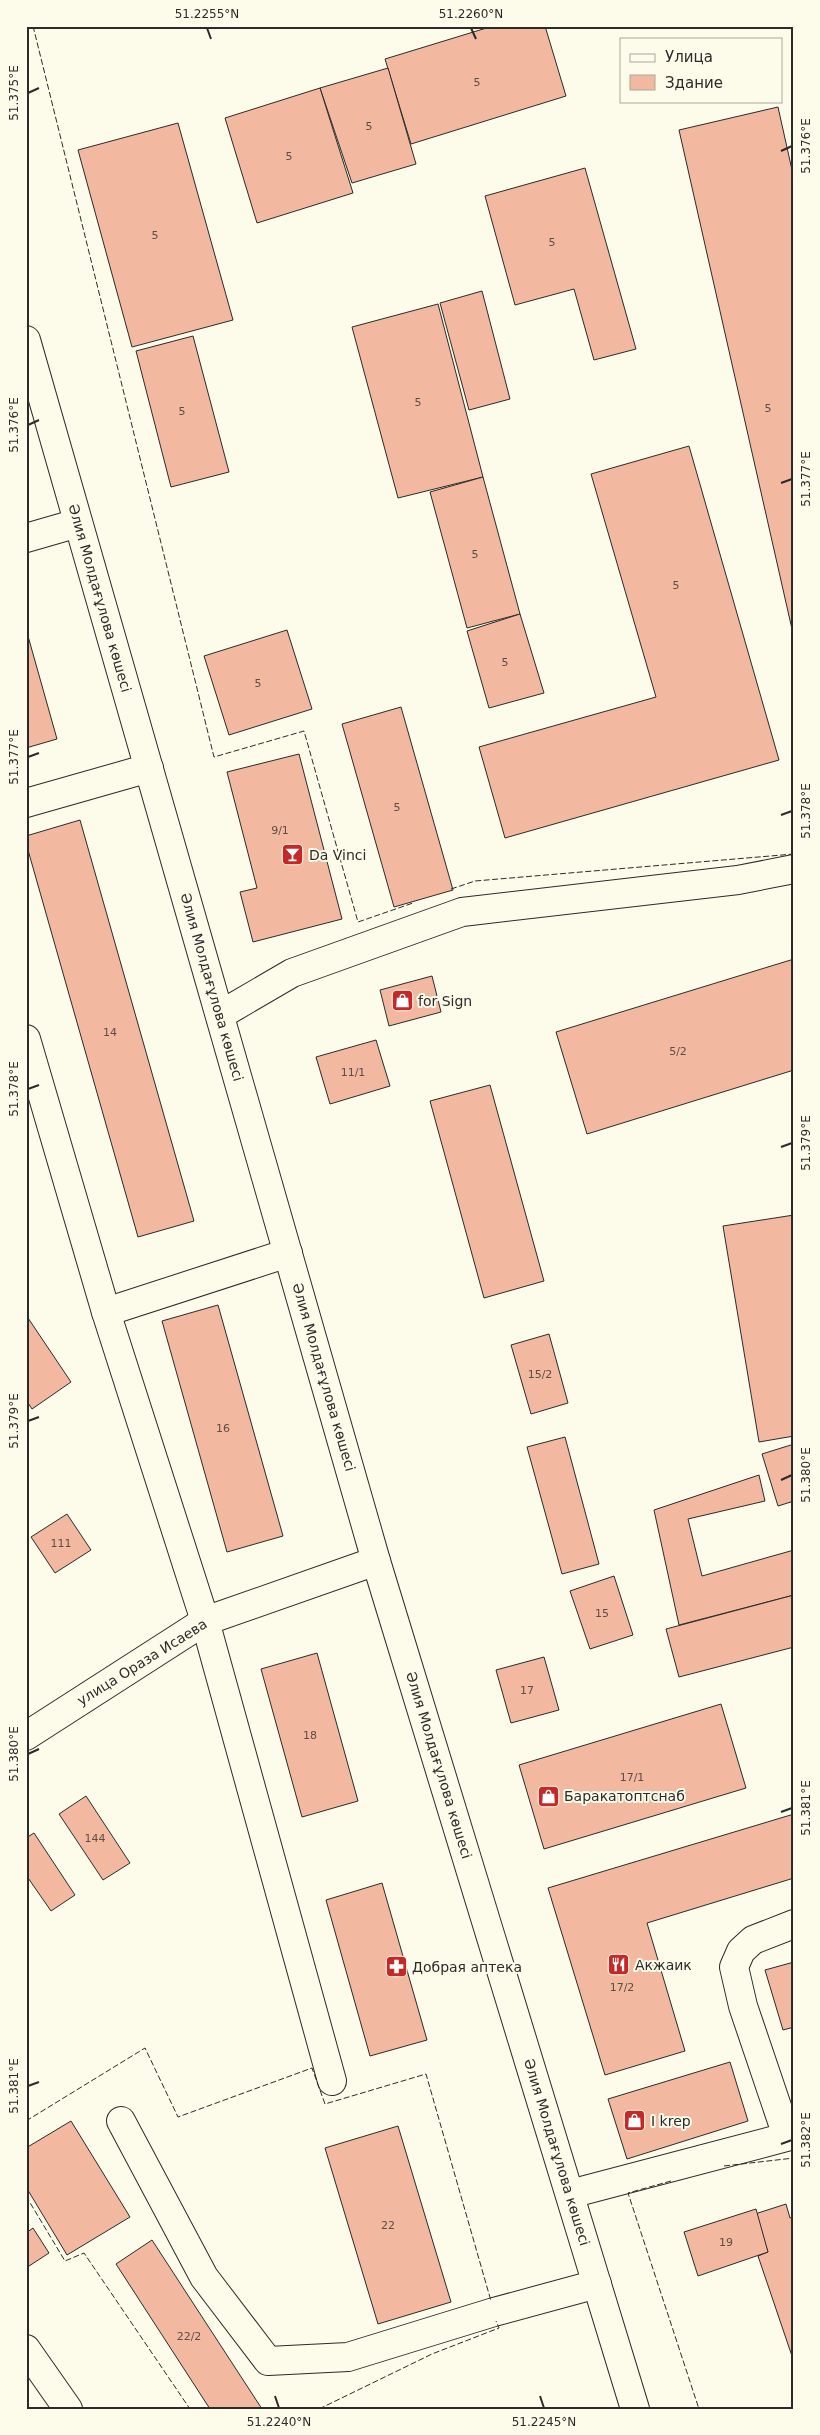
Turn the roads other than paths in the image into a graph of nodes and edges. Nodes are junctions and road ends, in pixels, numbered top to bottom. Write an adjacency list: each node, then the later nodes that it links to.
1 (26, 340): 2 (main road, Әлия Молдағұлова көшесі)
2 (78, 523): 3 (main road); 4 (main road, Әлия Молдағұлова көшесі)
3 (26, 538)
4 (149, 768): 5 (main road); 7 (main road, Әлия Молдағұлова көшесі)
5 (26, 803)
6 (794, 869): 7 (main road)
7 (220, 1015): 9 (main road, Әлия Молдағұлова көшесі)
8 (26, 1039): 10 (main road)
9 (288, 1252): 10 (main road); 11 (main road, Әлия Молдағұлова көшесі)
10 (106, 1312): 12 (main road)
11 (376, 1561): 12 (main road, улица Ораза Исаева); 18 (main road, Әлия Молдағұлова көшесі)
12 (205, 1621): 13 (main road, улица Ораза Исаева); 15 (main road)
13 (26, 1736)
14 (794, 1924): 17 (main road)
15 (332, 2081)
16 (121, 2121): 19 (main road)
17 (790, 2135): 18 (main road)
18 (570, 2194): 19 (main road, Әлия Молдағұлова көшесі)
19 (597, 2284): 22 (main road, Әлия Молдағұлова көшесі)
20 (26, 2349): 21 (main road)
21 (68, 2409)
22 (635, 2409)

